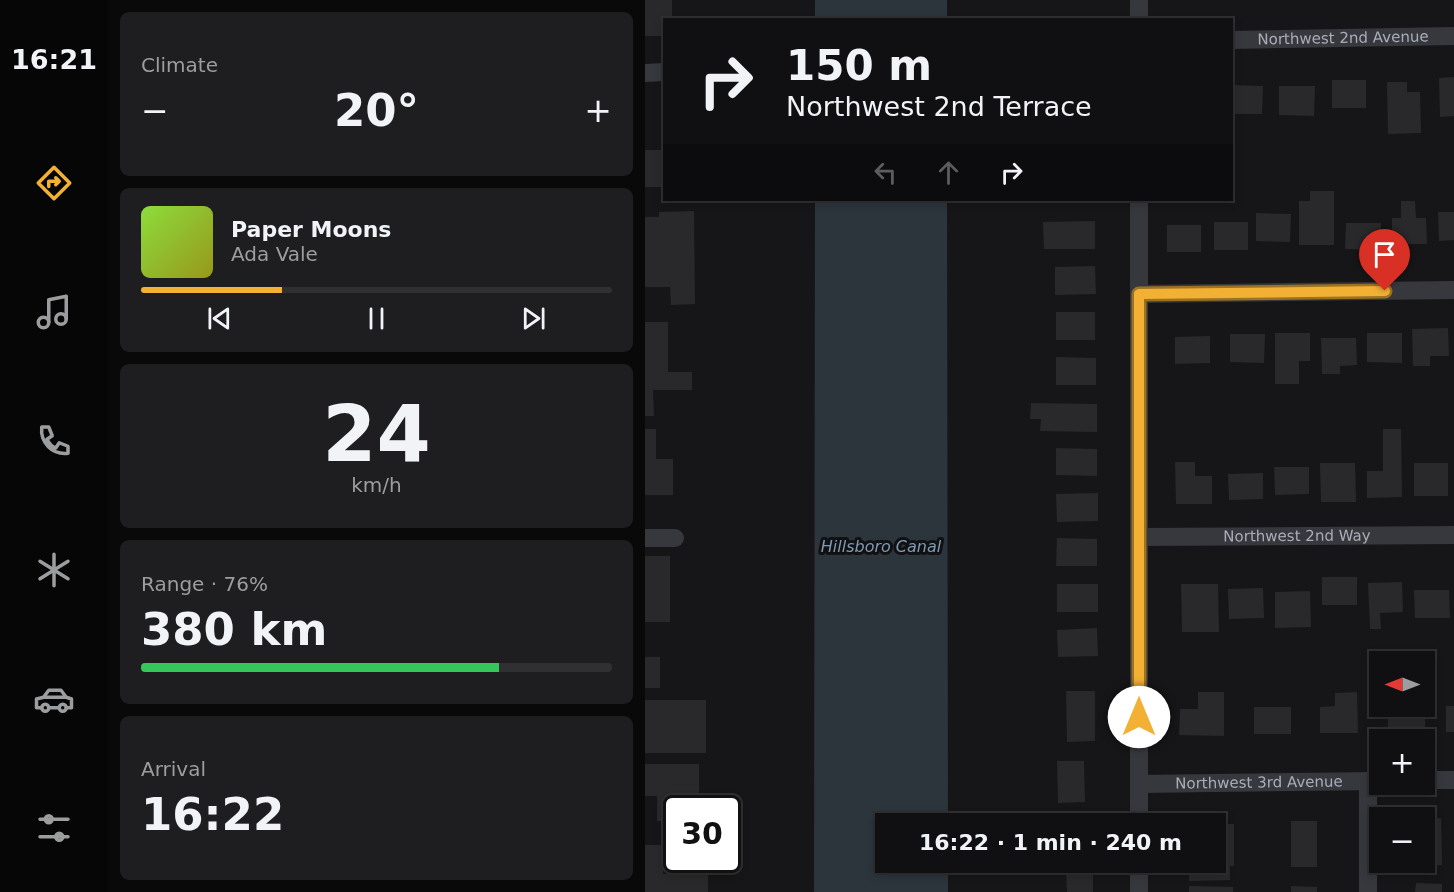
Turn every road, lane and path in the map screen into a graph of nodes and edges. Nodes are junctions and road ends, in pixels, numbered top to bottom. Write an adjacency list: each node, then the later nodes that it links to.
1 (1139, 0): 2 (street)
2 (1139, 18)
3 (1454, 36): 4 (street, Northwest 2nd Avenue)
4 (1233, 40)
5 (663, 72): 6 (street)
6 (645, 73)
7 (1139, 201): 9 (street)
8 (1454, 290): 9 (street)
9 (1139, 294): 11 (street)
10 (1454, 535): 11 (street, Northwest 2nd Way)
11 (1139, 537): 17 (street)
12 (645, 538): 13 (street)
13 (675, 538)
14 (1435, 780): 15 (street)
15 (1454, 780)
16 (1369, 781): 17 (street, Northwest 3rd Avenue)
17 (1139, 784): 19 (street)
18 (1373, 795): 22 (street)
19 (1139, 813)
20 (1139, 873): 21 (street)
21 (1139, 892)
22 (1368, 892)

